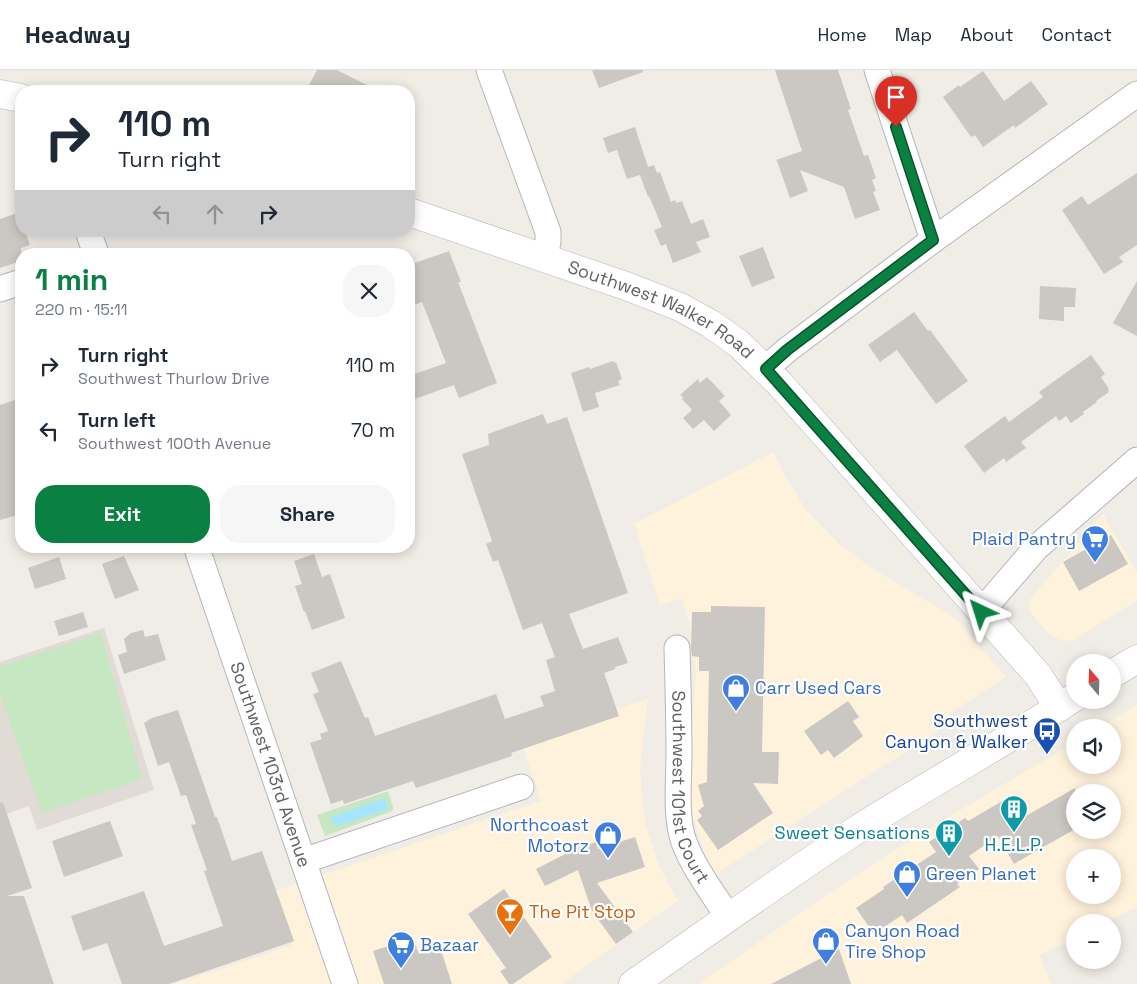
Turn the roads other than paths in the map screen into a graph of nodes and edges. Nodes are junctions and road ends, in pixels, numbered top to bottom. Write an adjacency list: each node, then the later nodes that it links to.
1 (489, 70): 8 (street)
2 (878, 70): 7 (street)
3 (0, 94): 5 (main road)
4 (1137, 94): 7 (street)
5 (15, 97)
6 (415, 214): 8 (main road, Southwest Walker Road)
7 (933, 240): 11 (street)
8 (545, 258): 11 (main road, Southwest Walker Road)
9 (15, 284): 10 (street)
10 (0, 289)
11 (766, 369): 14 (main road, Southwest Walker Road)
12 (1137, 460): 14 (street)
13 (198, 553): 21 (street, Southwest 103rd Avenue)
14 (981, 612): 18 (main road, Southwest Walker Road)
15 (678, 648): 22 (street, Southwest 101st Court)
16 (1137, 659): 17 (main road)
17 (1121, 669)
18 (1066, 702)
19 (1066, 704): 22 (main road)
20 (521, 787): 21 (street)
21 (303, 861): 23 (street, Southwest 103rd Avenue)
22 (728, 917): 24 (main road)
23 (345, 984)
24 (634, 984)

